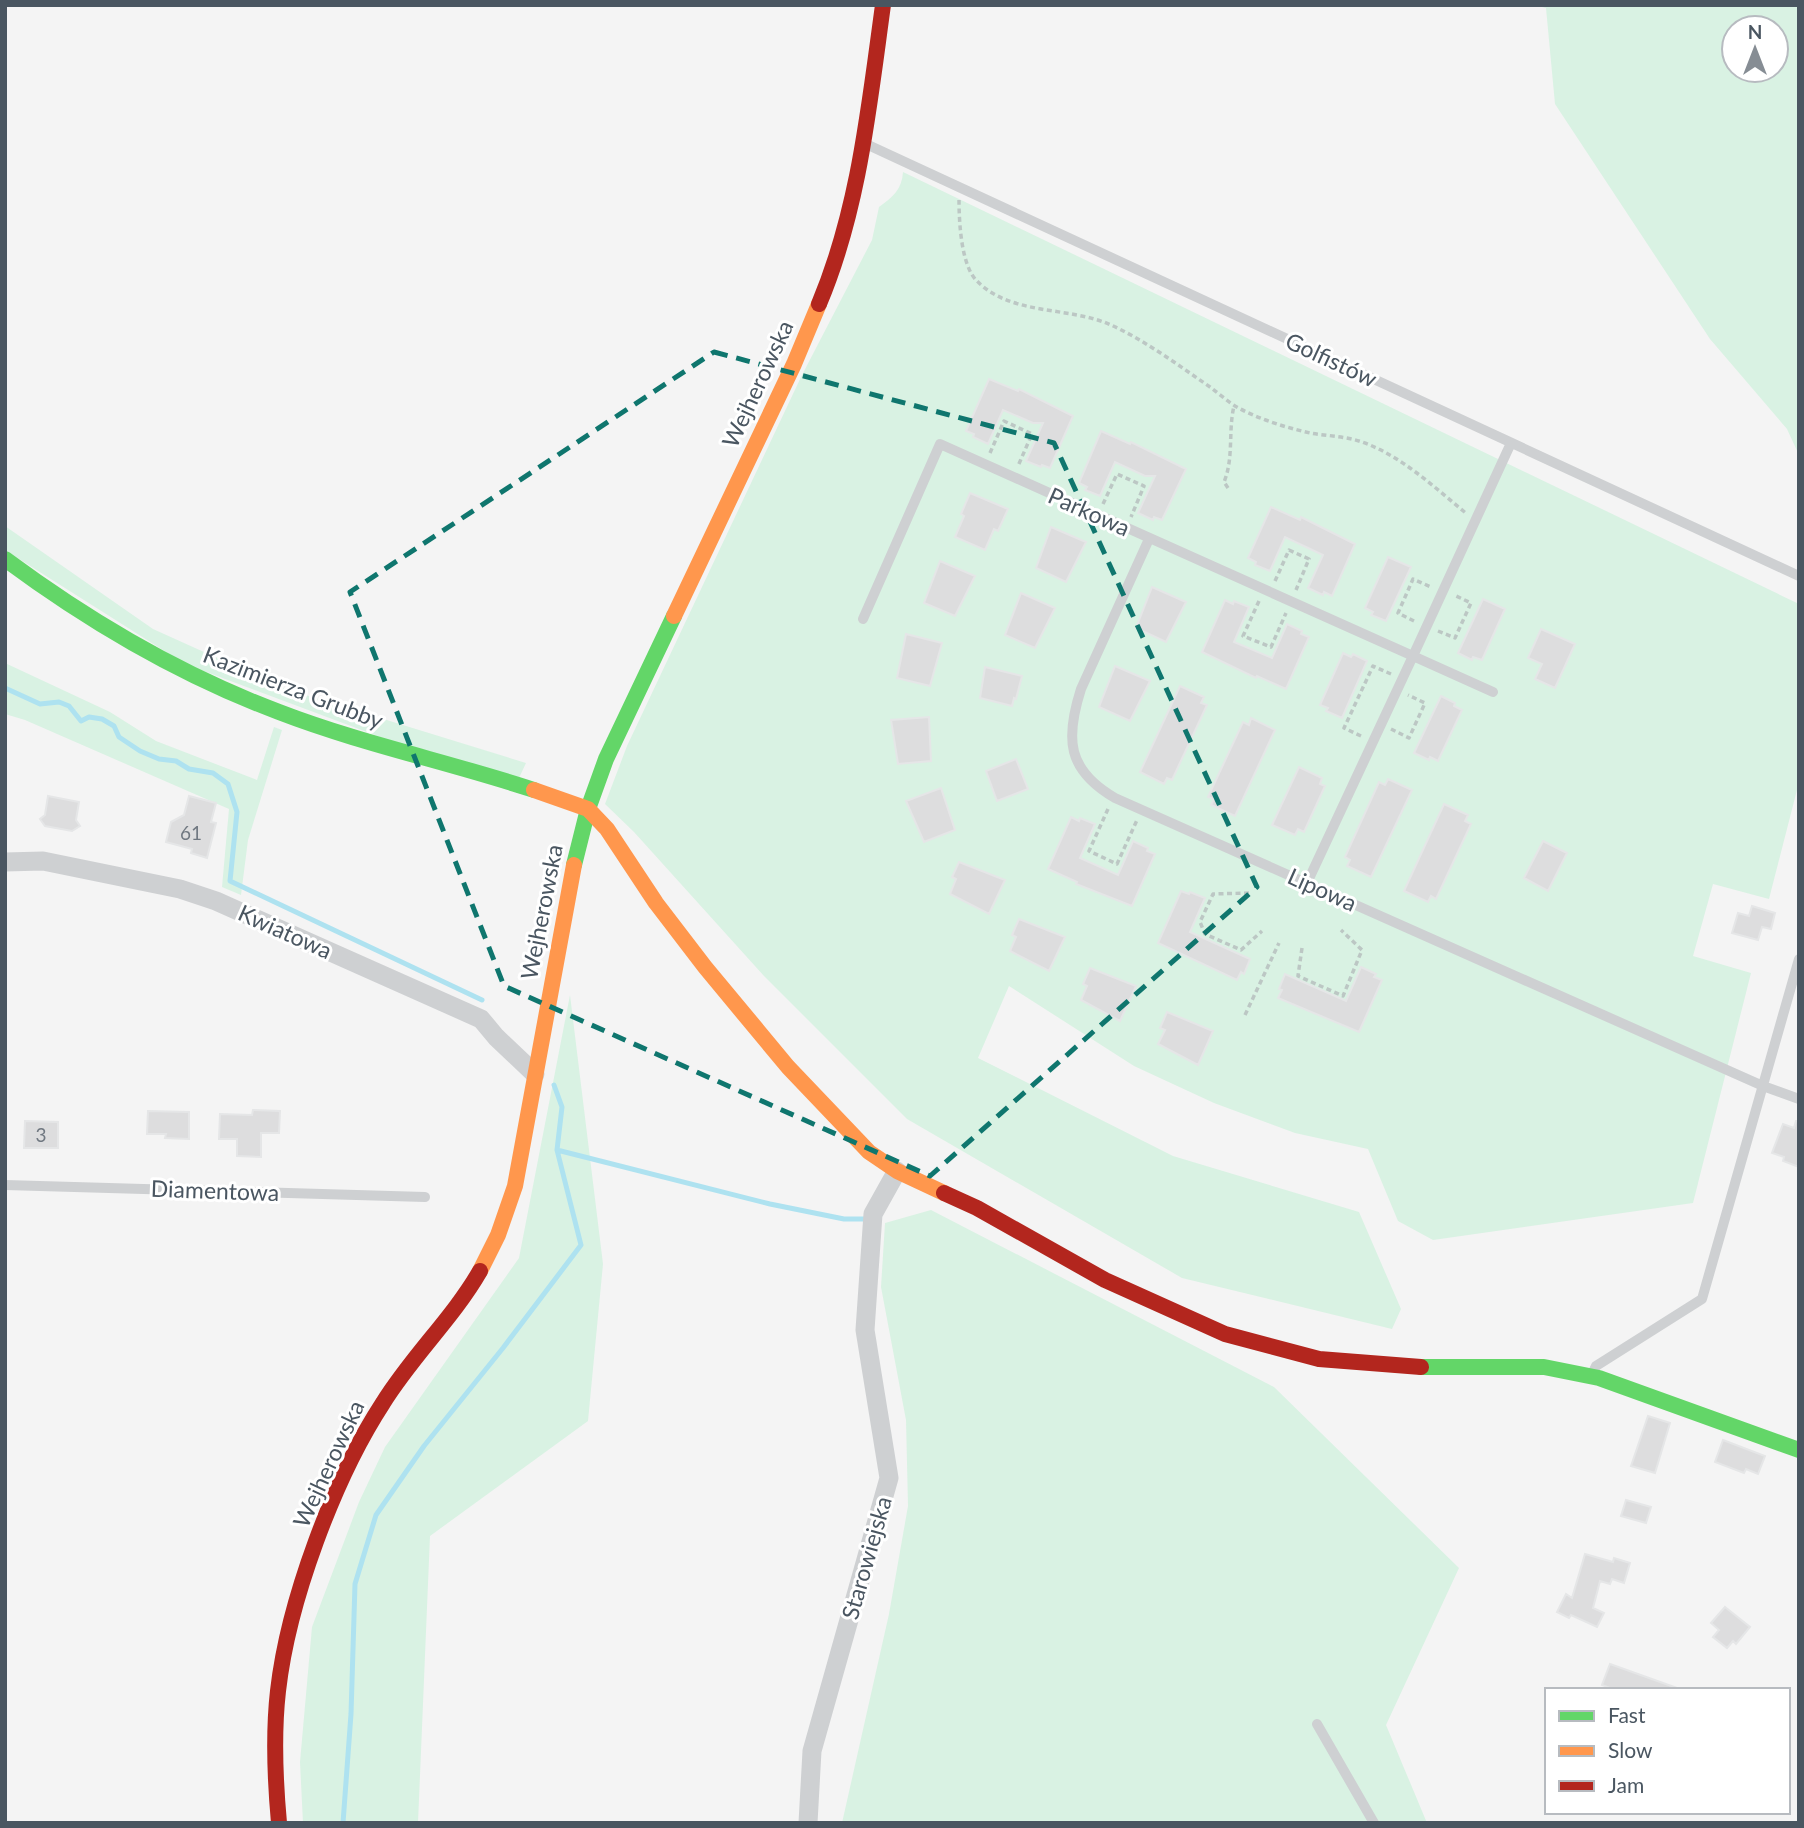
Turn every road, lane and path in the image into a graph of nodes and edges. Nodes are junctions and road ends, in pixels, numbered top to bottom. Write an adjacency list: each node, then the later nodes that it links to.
1 (883, 5): 2 (street, Wejherowska)
2 (864, 143): 3 (lane, Golfistów); 26 (street, Wejherowska)
3 (960, 187): 4 (path); 5 (lane, Golfistów)
4 (1234, 405): 8 (path); 10 (path)
5 (1511, 443): 10 (lane); 14 (lane, Golfistów)
6 (984, 465): 7 (lane, Parkowa); 7 (path); 18 (lane, Parkowa)
7 (1013, 477): 9 (lane, Parkowa)
8 (1228, 488)
9 (1098, 516): 11 (lane, Parkowa); 11 (path)
10 (1474, 520): 16 (lane)
11 (1126, 528): 12 (lane, Parkowa)
12 (1149, 539): 15 (lane, Parkowa); 25 (lane, Lipowa)
13 (5, 559): 26 (street, Kazimierza Grubby)
14 (1799, 576)
15 (1267, 591): 17 (lane, Parkowa); 17 (path); 17 (path)
16 (1442, 591): 19 (lane); 19 (path); 19 (path)
17 (1291, 602): 20 (lane, Parkowa)
18 (863, 619)
19 (1426, 626): 20 (lane)
20 (1413, 656): 21 (lane); 22 (lane, Parkowa)
21 (1399, 684): 23 (lane); 23 (path); 24 (path)
22 (1493, 692)
23 (1381, 724): 24 (lane)
24 (1373, 742): 29 (lane)
25 (1113, 797): 27 (lane, Lipowa); 27 (path)
26 (588, 808): 37 (street, Wejherowska); 40 (street)
27 (1141, 810): 29 (lane, Lipowa)
28 (5, 862): 37 (street, Kwiatowa)
29 (1307, 883): 38 (lane, Lipowa)
30 (1249, 893): 32 (path)
31 (1340, 930): 34 (path)
32 (1262, 931)
33 (1279, 943): 36 (path)
34 (1302, 948)
35 (1799, 959): 38 (lane)
36 (1245, 1015)
37 (535, 1074): 46 (street, Wejherowska)
38 (1763, 1086): 39 (lane, Lipowa); 43 (lane)
39 (1799, 1098)
40 (897, 1171): 43 (street); 47 (street, Starowiejska)
41 (5, 1185): 42 (lane, Diamentowa)
42 (425, 1197)
43 (1590, 1377): 44 (street)
44 (1799, 1450)
45 (1317, 1724): 48 (lane)
46 (278, 1823)
47 (808, 1823)
48 (1374, 1823)

